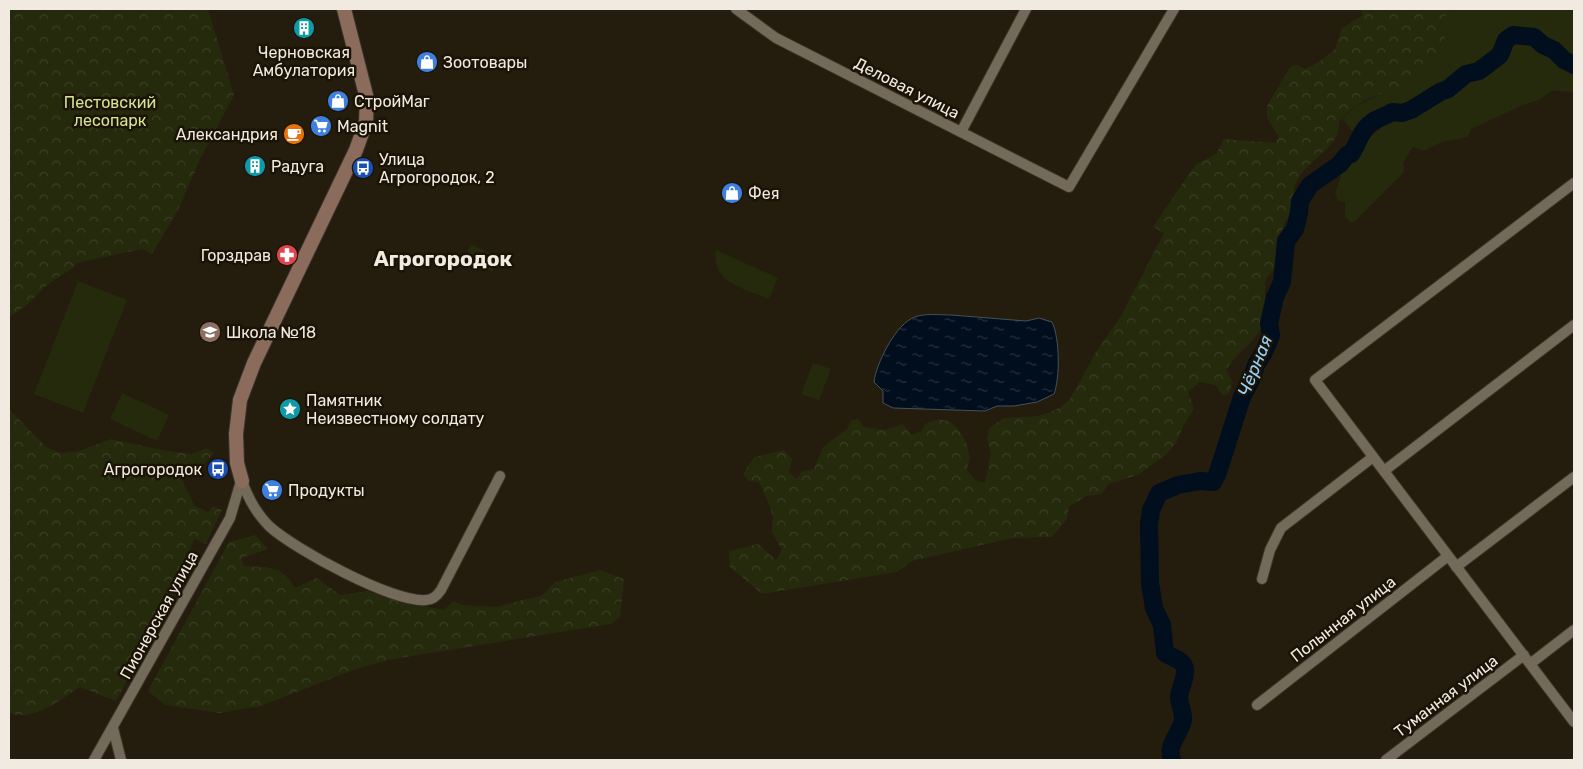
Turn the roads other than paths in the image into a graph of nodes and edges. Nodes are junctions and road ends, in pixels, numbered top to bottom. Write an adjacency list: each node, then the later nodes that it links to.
1 (344, 9): 12 (street)
2 (736, 9): 5 (street, Деловая улица)
3 (1026, 9): 5 (street)
4 (1174, 9): 5 (street, Деловая улица)
5 (961, 132)
6 (1574, 183): 8 (street)
7 (1574, 325): 9 (street)
8 (1373, 457): 9 (street); 15 (street)
9 (1384, 471): 13 (street)
10 (500, 476): 12 (street)
11 (1574, 477): 14 (street)
12 (242, 481): 20 (street, Пионерская улица)
13 (1448, 556): 14 (street); 18 (street, Полынная улица)
14 (1456, 567): 17 (street)
15 (1262, 579)
16 (1574, 630): 17 (street, Туманная улица)
17 (1527, 660): 19 (street); 23 (street, Туманная улица)
18 (1257, 705)
19 (1574, 722)
20 (113, 728): 21 (street, Пионерская улица); 22 (street)
21 (94, 760)
22 (121, 760)
23 (1386, 760)

